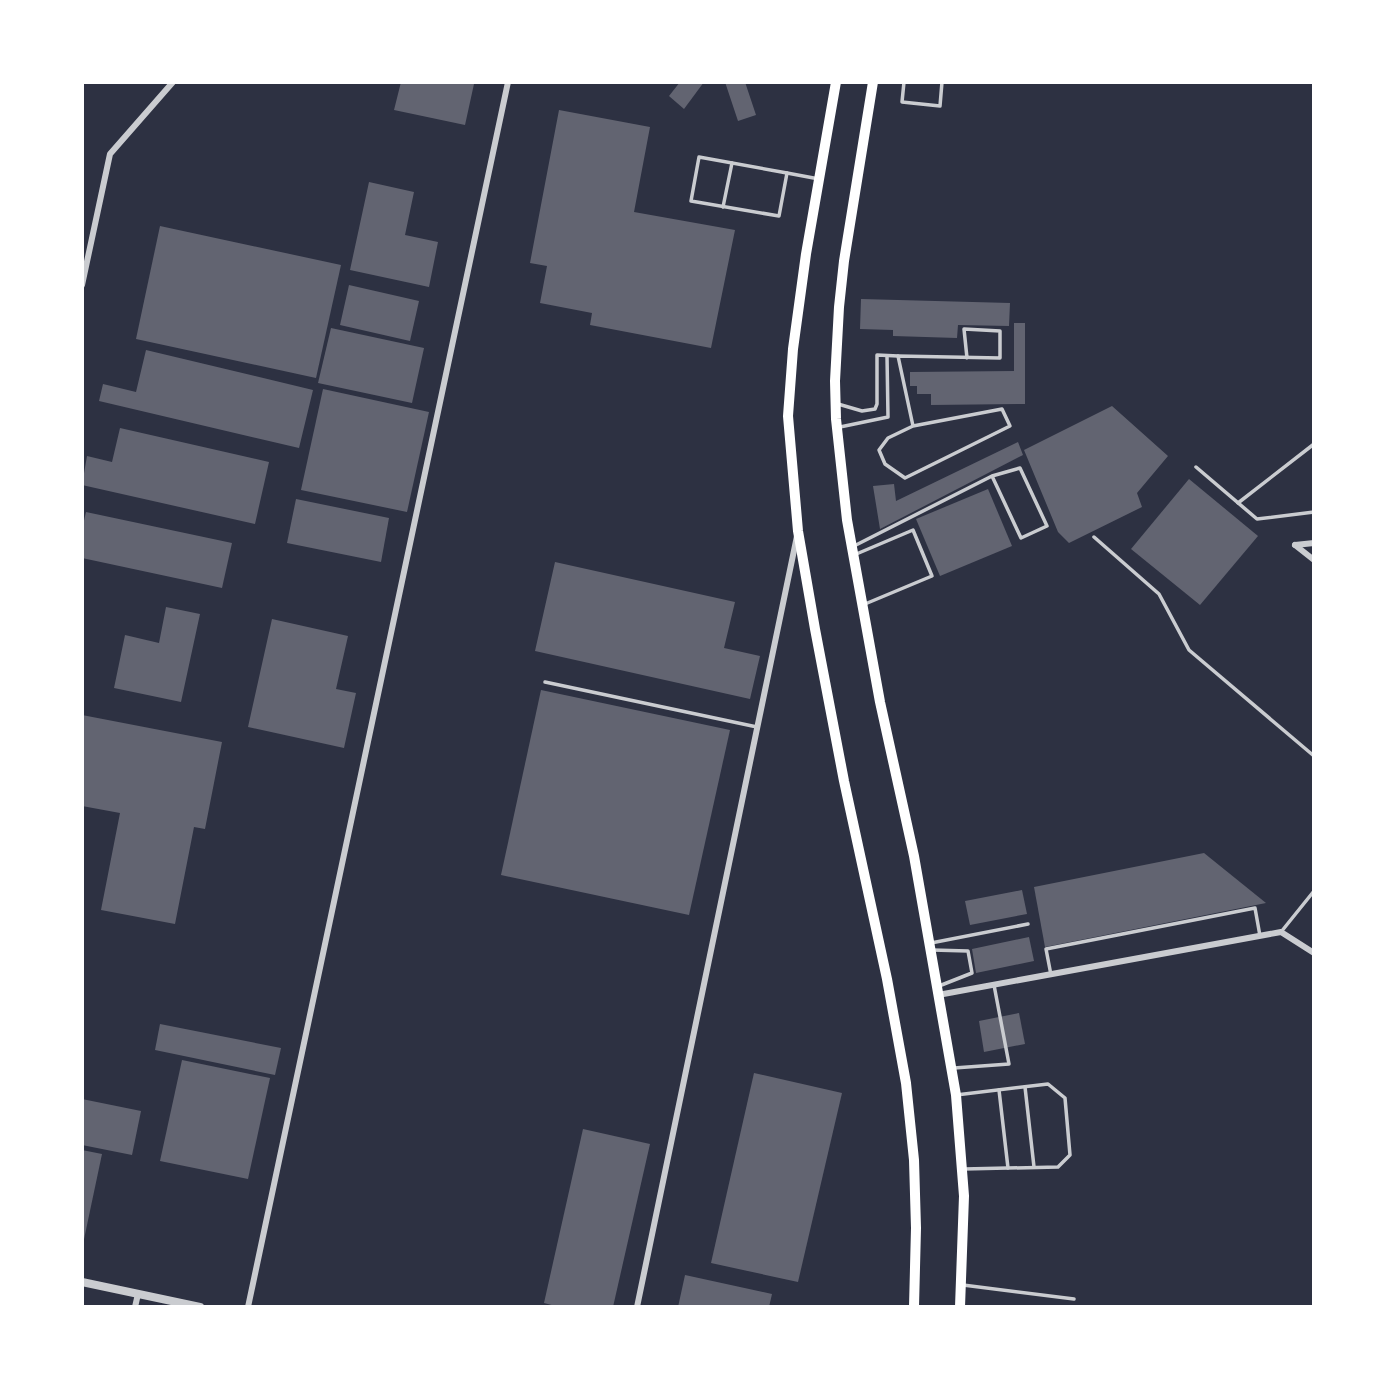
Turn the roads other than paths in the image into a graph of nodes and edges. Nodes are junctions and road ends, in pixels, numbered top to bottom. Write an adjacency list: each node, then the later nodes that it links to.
1 (173, 82): 11 (street)
2 (508, 82): 54 (street)
3 (836, 82): 9 (main road)
4 (873, 82): 15 (main road)
5 (904, 82): 6 (lane)
6 (942, 82)
7 (732, 163): 8 (lane); 10 (lane); 10 (lane)
8 (787, 173): 9 (lane); 10 (lane)
9 (819, 179): 23 (main road)
10 (723, 206)
11 (82, 285)
12 (887, 355): 13 (lane); 15 (lane); 17 (lane)
13 (898, 356): 14 (lane); 16 (lane)
14 (967, 358): 14 (lane)
15 (836, 404): 17 (main road)
16 (913, 426): 16 (lane)
17 (838, 428): 26 (main road)
18 (1314, 444): 21 (lane)
19 (1196, 467): 21 (lane)
20 (992, 476): 20 (lane); 26 (lane)
21 (1238, 503): 22 (lane)
22 (1314, 512)
23 (798, 531): 30 (street); 56 (main road)
24 (1094, 537): 31 (lane)
25 (1314, 543): 27 (street)
26 (853, 551): 28 (main road); 28 (lane)
27 (1314, 560)
28 (863, 605): 36 (main road)
29 (545, 681): 30 (lane)
30 (757, 727): 55 (street)
31 (1314, 756)
32 (1314, 891): 34 (lane)
33 (1028, 923): 36 (lane)
34 (1281, 932): 35 (street); 37 (street)
35 (1260, 936): 38 (street); 38 (lane)
36 (930, 947): 40 (main road); 40 (lane)
37 (1314, 953)
38 (1051, 975): 39 (street)
39 (994, 985): 40 (street); 41 (lane)
40 (938, 991): 41 (main road)
41 (951, 1068): 44 (main road)
42 (1025, 1087): 43 (lane); 45 (lane); 45 (lane)
43 (999, 1090): 44 (lane); 46 (lane)
44 (956, 1095): 47 (main road)
45 (1034, 1167): 46 (lane)
46 (1008, 1168): 47 (lane)
47 (962, 1169): 49 (main road)
48 (82, 1282): 50 (street)
49 (962, 1285): 51 (lane); 57 (main road)
50 (138, 1294): 52 (street); 53 (street)
51 (1074, 1299)
52 (135, 1307)
53 (200, 1307)
54 (248, 1307)
55 (638, 1307)
56 (914, 1307)
57 (960, 1307)

